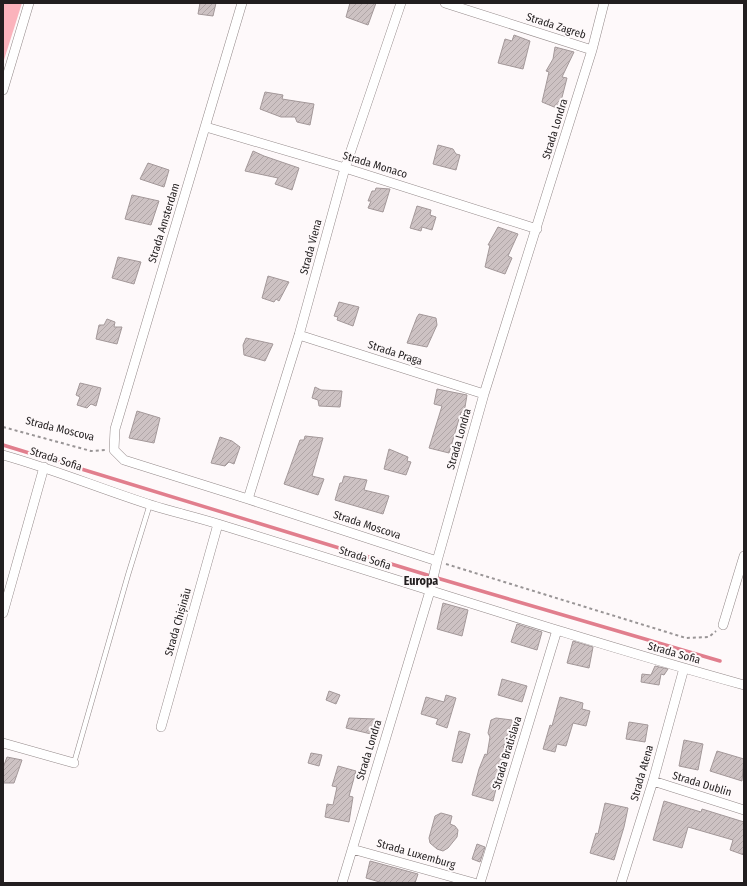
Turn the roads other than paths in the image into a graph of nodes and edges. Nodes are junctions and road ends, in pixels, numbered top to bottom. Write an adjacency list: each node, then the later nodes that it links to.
1 (29, 3): 7 (street)
2 (242, 3): 9 (street, Strada Amsterdam)
3 (401, 3): 10 (street, Strada Viena)
4 (445, 3): 6 (street, Strada Zagreb)
5 (604, 3): 6 (street, Strada Londra)
6 (592, 50): 11 (street, Strada Londra)
7 (6, 71): 8 (street)
8 (3, 90)
9 (206, 127): 10 (street, Strada Monaco); 14 (street, Strada Amsterdam)
10 (345, 168): 11 (street, Strada Monaco); 12 (street, Strada Viena)
11 (537, 229): 13 (street, Strada Londra)
12 (299, 335): 13 (street, Strada Praga); 17 (street, Strada Viena)
13 (484, 394): 21 (street, Strada Londra)
14 (114, 450): 17 (street, Strada Moscova)
15 (3, 455): 16 (street, Strada Sofia)
16 (44, 467): 18 (street, Strada Sofia); 23 (street)
17 (248, 499): 21 (street, Strada Moscova)
18 (150, 504): 19 (street, Strada Sofia); 30 (lane)
19 (218, 524): 22 (street, Strada Sofia); 28 (street, Strada Chișinău)
20 (744, 556): 24 (street)
21 (436, 566): 22 (street, Strada Londra)
22 (431, 587): 25 (street, Strada Sofia); 33 (street, Strada Londra)
23 (3, 614)
24 (723, 625)
25 (557, 630): 26 (street, Strada Sofia); 36 (street, Strada Bratislava)
26 (684, 668): 27 (street, Strada Sofia); 31 (street, Strada Atena)
27 (744, 685)
28 (161, 727)
29 (3, 743): 30 (street)
30 (74, 764)
31 (653, 781): 32 (street, Strada Dublin); 37 (street, Strada Atena)
32 (744, 810)
33 (352, 849): 34 (street, Strada Londra); 35 (street, Strada Luxemburg)
34 (342, 883)
35 (474, 883)
36 (480, 883)
37 (620, 883)

